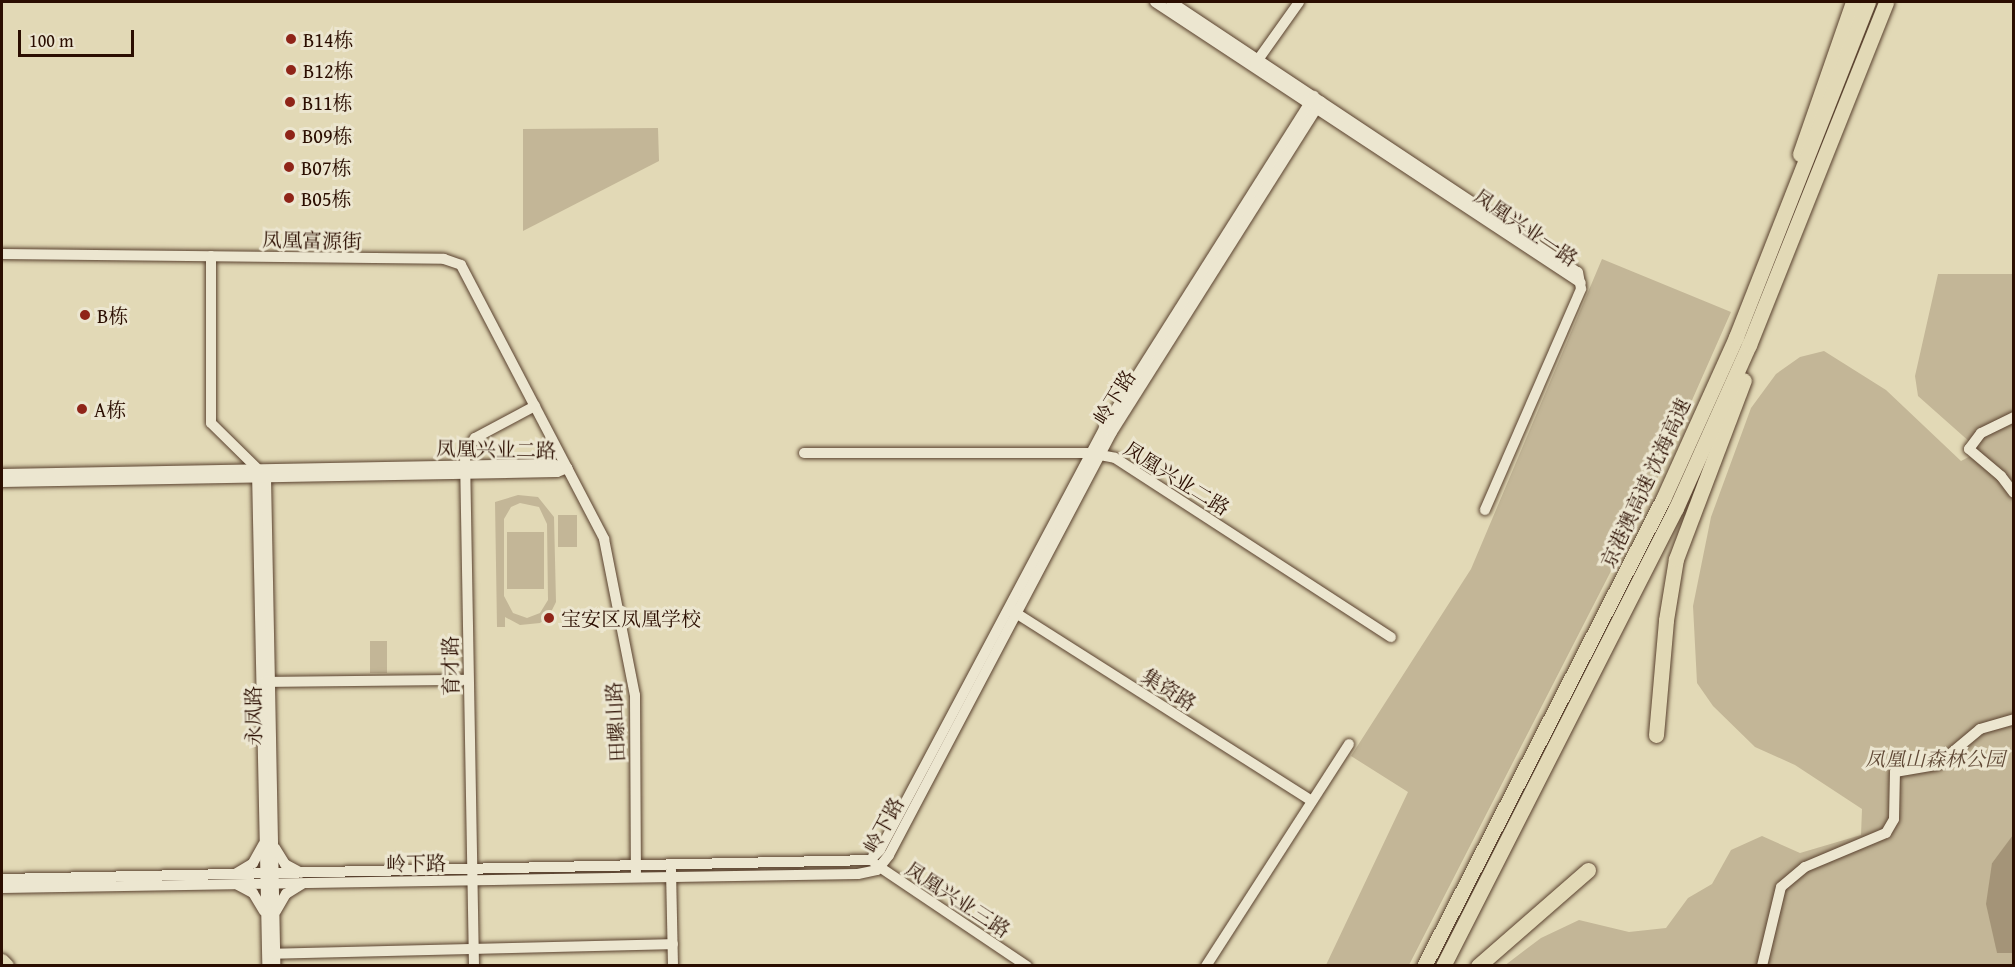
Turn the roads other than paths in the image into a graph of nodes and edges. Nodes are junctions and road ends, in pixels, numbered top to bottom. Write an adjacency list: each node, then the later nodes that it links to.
1 (1155, 2): 7 (street, 凤凰兴业一路)
2 (1171, 2): 7 (street, 凤凰兴业一路)
3 (1299, 2): 7 (street)
4 (1853, 2): 12 (highway)
5 (1868, 2): 12 (highway, 京港澳高速 沈海高速)
6 (1886, 2): 11 (highway, 京港澳高速 沈海高速)
7 (1256, 63): 8 (street, 凤凰兴业一路)
8 (1315, 102): 16 (street, 岭下路); 23 (street, 凤凰兴业一路)
9 (2, 254): 10 (street, 凤凰富源街)
10 (211, 256): 13 (street, 凤凰富源街); 20 (street)
11 (1782, 267): 29 (highway); 57 (highway, 京港澳高速 沈海高速)
12 (1736, 336): 56 (highway, 京港澳高速 沈海高速)
13 (535, 406): 17 (street, 田螺山路); 18 (street, 育才路)
14 (2013, 417): 22 (street)
15 (804, 453): 16 (street, 凤凰兴业二路)
16 (1095, 454): 24 (street, 岭下路); 25 (street, 凤凰兴业二路)
17 (567, 468): 18 (street, 凤凰兴业二路); 36 (street, 田螺山路)
18 (465, 470): 20 (street, 凤凰兴业二路); 26 (street, 育才路)
19 (2, 474): 20 (street, 凤凰兴业二路)
20 (260, 475): 21 (street, 凤凰兴业二路); 27 (street, 永凤路)
21 (2, 482)
22 (2013, 494)
23 (1485, 510)
24 (1012, 610): 31 (street, 集资路); 33 (street, 岭下路); 34 (street, 岭下路)
25 (1391, 637)
26 (468, 680): 27 (street); 38 (street, 育才路)
27 (266, 682): 32 (street, 永凤路)
28 (2013, 719): 59 (street)
29 (1656, 735)
30 (1349, 744): 31 (street)
31 (1312, 801): 55 (street)
32 (269, 838): 39 (street); 41 (street, 永凤路); 42 (street)
33 (870, 860): 34 (street, 凤凰兴业三路); 37 (street, 岭下路)
34 (880, 868): 37 (street, 岭下路); 54 (street, 凤凰兴业三路)
35 (1588, 870): 58 (highway)
36 (636, 872): 37 (street, 岭下路); 38 (street, 岭下路)
37 (671, 872): 45 (street)
38 (472, 875): 39 (street, 岭下路); 46 (street, 育才路)
39 (309, 878): 41 (street, 岭下路); 44 (street)
40 (2, 879): 42 (street, 岭下路)
41 (270, 879): 42 (street, 岭下路); 44 (street, 永凤路)
42 (229, 880): 43 (street, 岭下路); 44 (street)
43 (2, 888)
44 (270, 921): 47 (street, 永凤路)
45 (673, 944): 46 (street); 53 (street)
46 (474, 949): 47 (street); 52 (street, 育才路)
47 (271, 953): 50 (street, 永凤路); 51 (street, 永凤路)
48 (2, 961): 49 (main road)
49 (7, 966)
50 (267, 966)
51 (275, 966)
52 (474, 966)
53 (673, 966)
54 (1027, 966)
55 (1206, 966)
56 (1424, 966)
57 (1443, 966)
58 (1478, 966)
59 (1762, 966)

